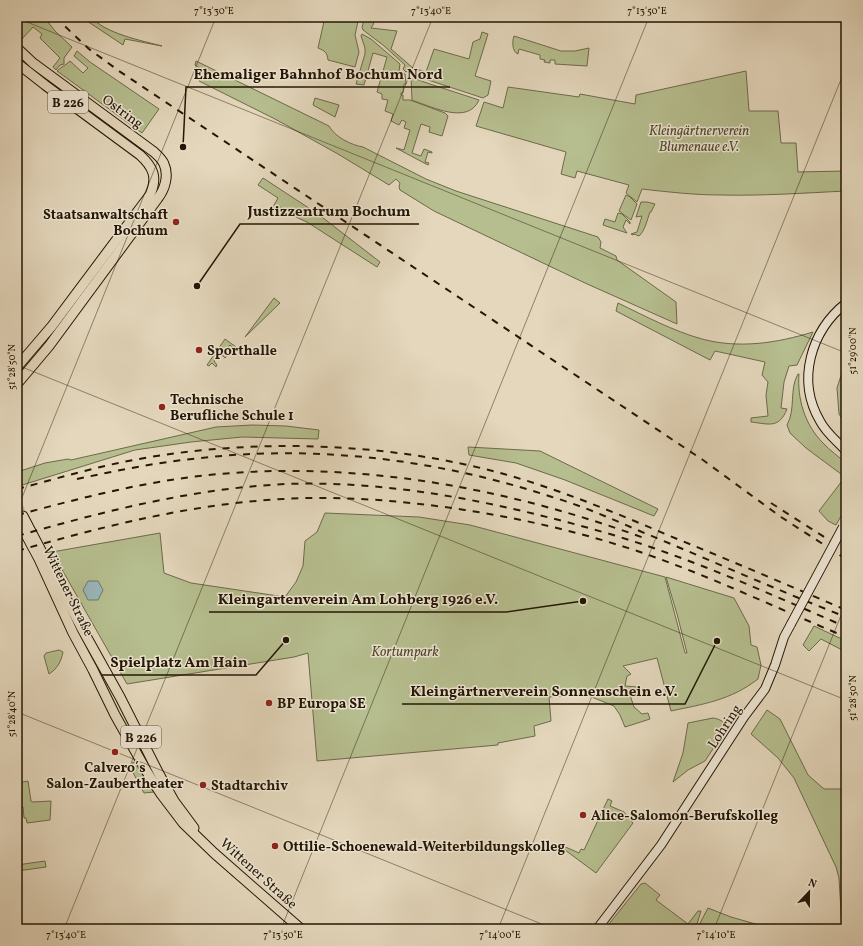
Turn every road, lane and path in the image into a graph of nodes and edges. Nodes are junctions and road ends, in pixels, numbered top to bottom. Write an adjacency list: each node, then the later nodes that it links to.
1 (17, 48): 3 (main road, Ostring / B 226)
2 (20, 66): 4 (main road, Ostring / B 226)
3 (166, 175): 4 (main road); 5 (main road)
4 (154, 179): 5 (main road); 6 (main road)
5 (164, 186): 7 (main road)
6 (122, 231): 7 (main road); 8 (main road)
7 (126, 245): 10 (main road)
8 (71, 301): 10 (main road); 11 (main road)
9 (846, 303): 13 (street)
10 (79, 307): 12 (main road)
11 (17, 367)
12 (17, 384)
13 (846, 451)
14 (20, 517): 16 (main road, Wittener Straße / B 226)
15 (845, 525): 17 (street, Lohring, bridge)
16 (301, 929)
17 (597, 929)

